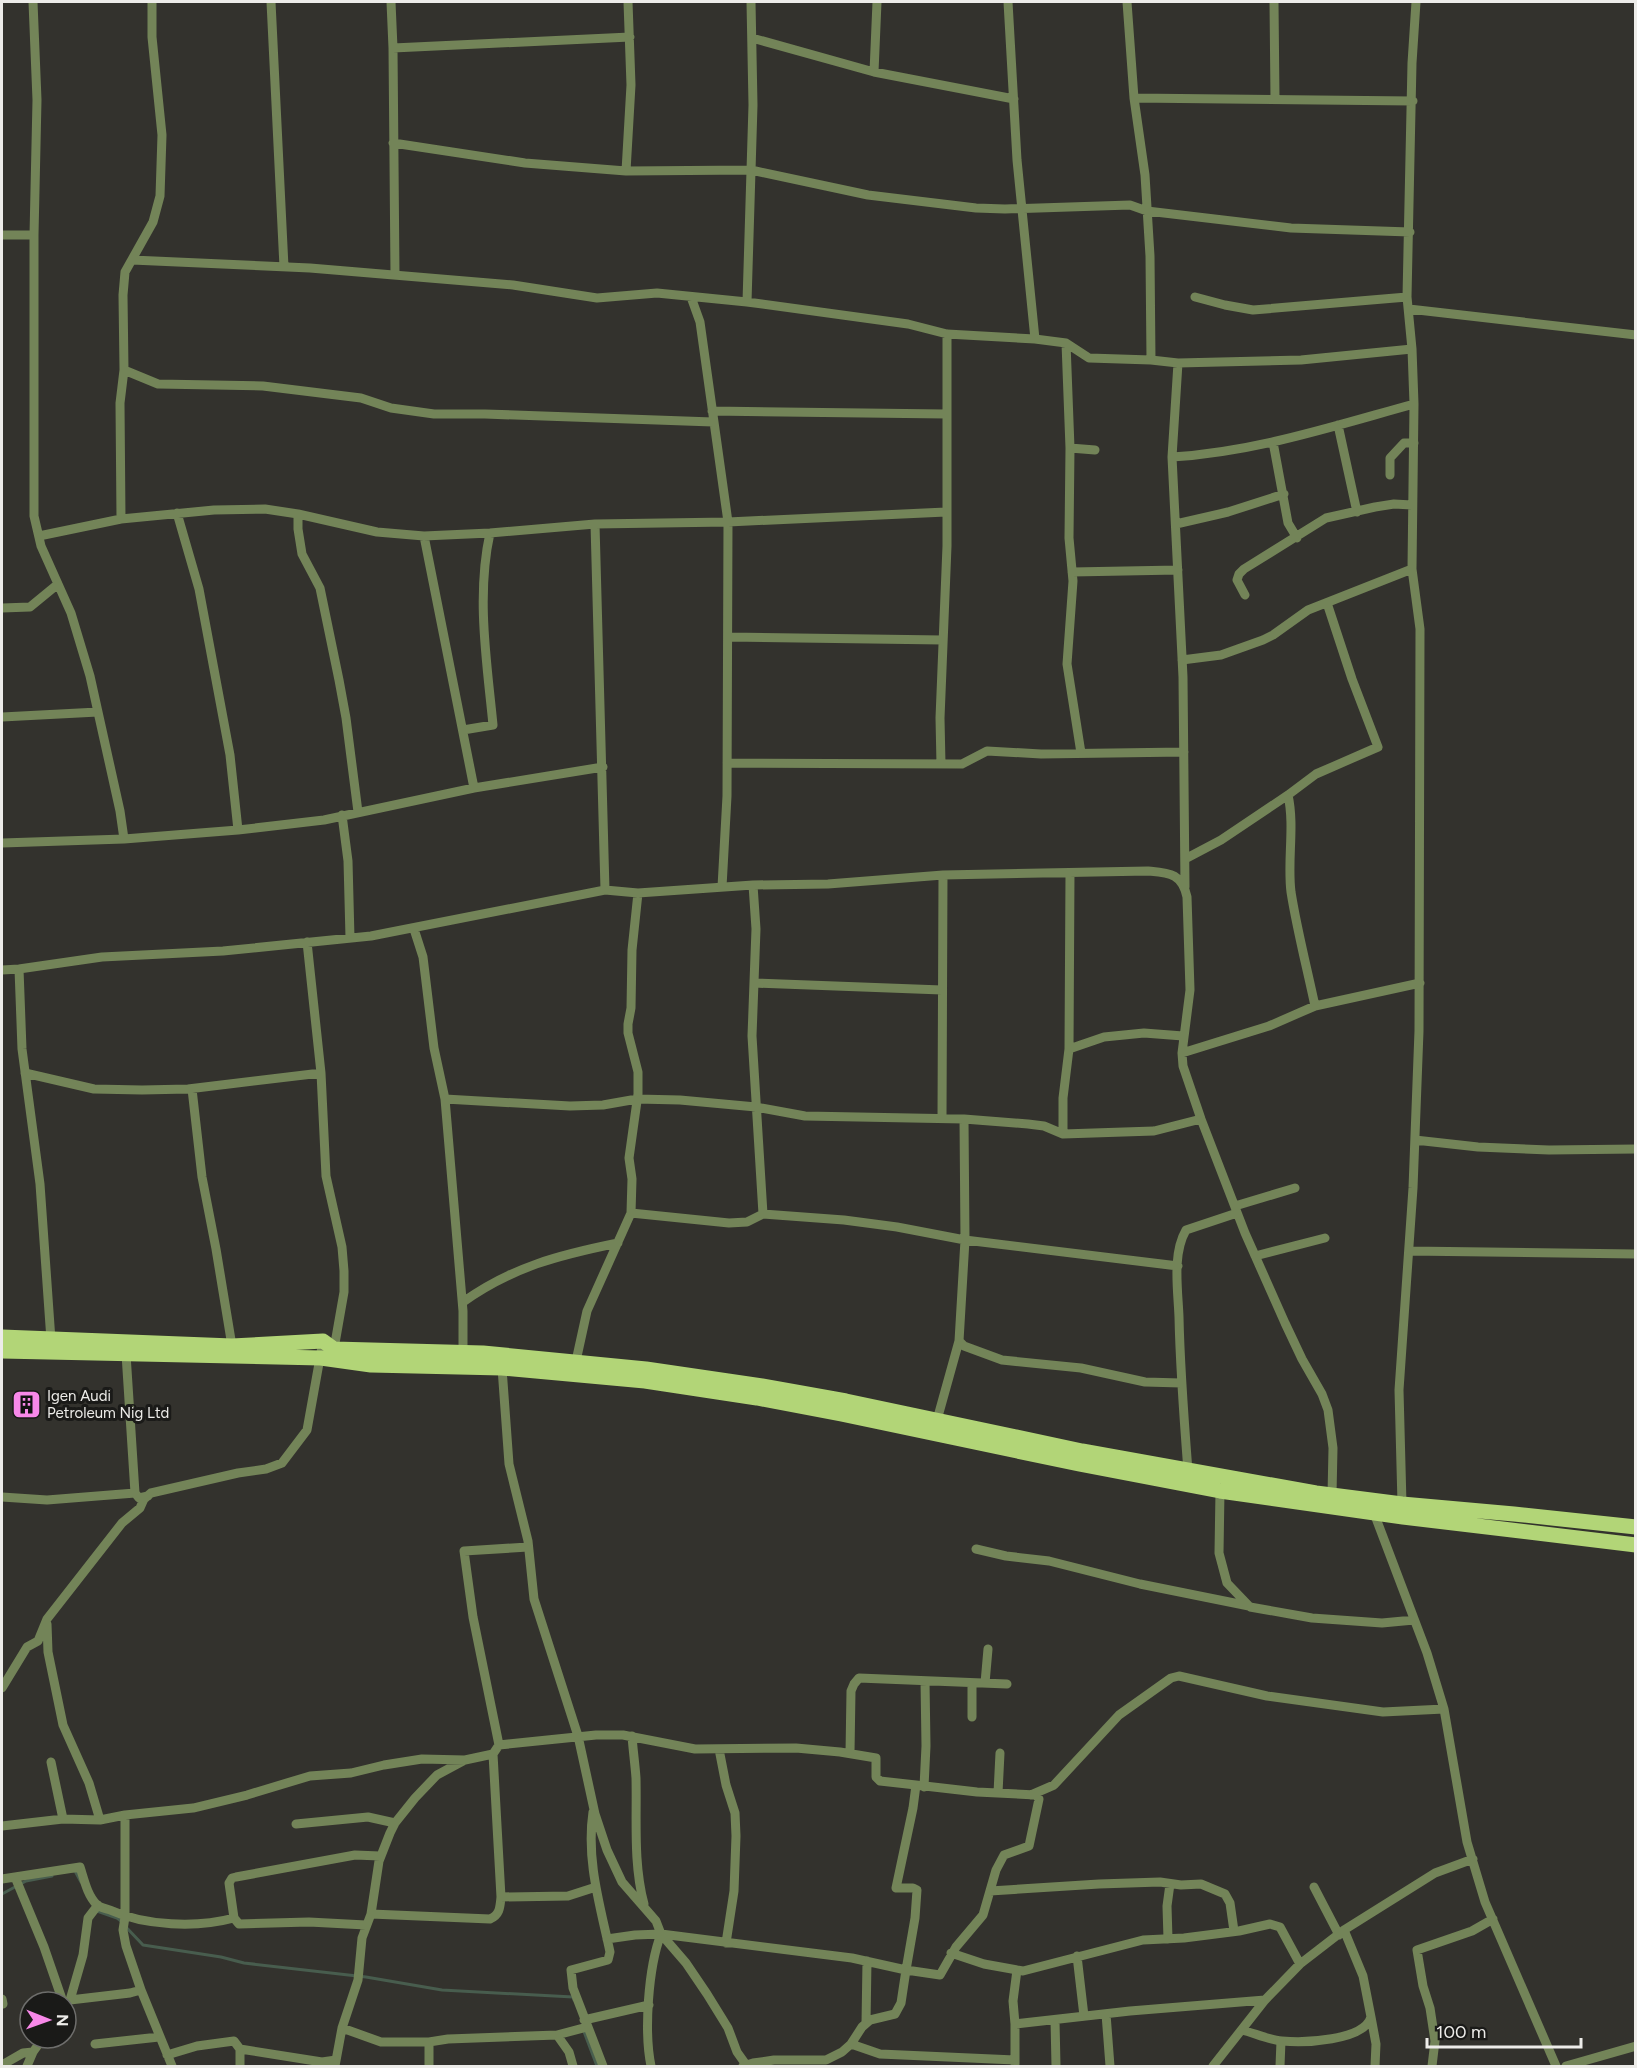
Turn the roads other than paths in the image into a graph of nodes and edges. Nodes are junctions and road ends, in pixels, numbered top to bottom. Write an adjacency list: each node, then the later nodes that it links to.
1 (33, 2): 27 (street)
2 (152, 2): 28 (street)
3 (272, 2): 29 (street)
4 (391, 2): 14 (street)
5 (628, 2): 12 (street)
6 (751, 2): 13 (street)
7 (877, 2): 15 (street)
8 (1008, 2): 17 (street)
9 (1127, 2): 16 (street)
10 (1274, 2): 18 (street)
11 (1416, 2): 19 (street)
12 (630, 37): 14 (street); 22 (street)
13 (752, 38): 15 (street); 21 (street)
14 (393, 48): 20 (street)
15 (874, 72): 17 (street)
16 (1134, 98): 18 (street); 24 (street)
17 (1014, 99): 23 (street)
18 (1275, 99): 19 (street)
19 (1413, 101): 25 (street)
20 (393, 143): 22 (street); 30 (street)
21 (751, 170): 22 (street); 23 (street); 34 (street)
22 (626, 171)
23 (1021, 208): 24 (street); 38 (street)
24 (1147, 211): 25 (street); 41 (street)
25 (1410, 232): 33 (street)
26 (2, 235): 27 (street)
27 (34, 235): 66 (street)
28 (132, 260): 29 (street); 43 (street)
29 (284, 267): 30 (street)
30 (394, 275): 31 (street)
31 (691, 297): 34 (street); 45 (street)
32 (1195, 297): 33 (street)
33 (1407, 297): 35 (street)
34 (747, 302): 36 (street)
35 (1409, 309): 37 (street); 40 (street)
36 (948, 334): 38 (street); 46 (street)
37 (1635, 335)
38 (1035, 339): 39 (street)
39 (1066, 343): 41 (street); 51 (street)
40 (1412, 349): 42 (street); 44 (street)
41 (1151, 360): 42 (street)
42 (1178, 363): 53 (street)
43 (124, 370): 47 (street); 61 (street)
44 (1414, 404): 48 (street); 50 (street)
45 (712, 411): 46 (street); 47 (street)
46 (946, 414): 57 (street)
47 (713, 422): 62 (street)
48 (1338, 424): 49 (street); 58 (street)
49 (1273, 442): 53 (street); 55 (street)
50 (1414, 442): 54 (street); 56 (street)
51 (1070, 448): 52 (street); 71 (street)
52 (1095, 450)
53 (1172, 457): 64 (street)
54 (1390, 475)
55 (1284, 494): 64 (street); 68 (street)
56 (1412, 505): 58 (street); 69 (street)
57 (946, 512): 62 (street); 77 (street)
58 (1357, 512): 68 (street)
59 (177, 513): 60 (street); 61 (street); 91 (street)
60 (298, 514): 67 (street); 89 (street)
61 (121, 519): 66 (street)
62 (728, 522): 63 (street); 76 (street)
63 (595, 524): 65 (street); 86 (street)
64 (1176, 524): 70 (street)
65 (490, 534): 67 (street); 81 (street)
66 (39, 536): 72 (street)
67 (424, 536): 81 (street)
68 (1297, 538): 73 (street)
69 (1412, 569): 74 (street); 108 (street)
70 (1178, 570): 71 (street); 78 (street)
71 (1072, 572): 83 (street)
72 (58, 584): 75 (street); 79 (street)
73 (1245, 595)
74 (1327, 603): 78 (street); 88 (street)
75 (2, 608)
76 (729, 637): 77 (street); 84 (street)
77 (943, 640): 85 (street)
78 (1182, 660): 82 (street)
79 (98, 712): 80 (street); 92 (street)
80 (2, 717)
81 (463, 730): 87 (street)
82 (1184, 752): 83 (street); 94 (street)
83 (1082, 753): 85 (street)
84 (727, 763): 85 (street); 98 (street)
85 (941, 764)
86 (603, 767): 87 (street); 100 (street)
87 (474, 788): 89 (street)
88 (1288, 795): 94 (street); 110 (street)
89 (358, 812): 90 (street)
90 (342, 815): 91 (street); 103 (street)
91 (238, 830): 92 (street)
92 (124, 839): 93 (street)
93 (2, 843)
94 (1185, 859): 99 (street)
95 (1070, 873): 96 (street); 99 (street); 112 (street)
96 (943, 875): 97 (street); 109 (street)
97 (753, 885): 98 (street); 107 (street)
98 (722, 887): 101 (street)
99 (1185, 887): 111 (street)
100 (605, 890): 101 (street); 102 (street)
101 (638, 892): 118 (street)
102 (414, 929): 103 (street); 117 (street)
103 (350, 938): 104 (street)
104 (307, 942): 105 (street); 115 (street)
105 (19, 969): 106 (street); 114 (street)
106 (2, 970)
107 (754, 983): 109 (street); 119 (street)
108 (1419, 983): 110 (street); 124 (street)
109 (942, 990): 120 (street)
110 (1315, 1006): 113 (street)
111 (1184, 1036): 112 (street); 113 (street)
112 (1069, 1048): 123 (street)
113 (1182, 1053): 122 (street)
114 (25, 1073): 116 (street); 139 (street)
115 (321, 1073): 116 (street); 141 (street)
116 (192, 1089): 142 (street)
117 (445, 1099): 118 (street); 137 (street)
118 (638, 1099): 119 (street); 128 (street)
119 (756, 1107): 120 (street); 129 (street)
120 (942, 1118): 121 (street)
121 (964, 1119): 123 (street); 131 (street)
122 (1201, 1119): 123 (street); 127 (street)
123 (1062, 1134)
124 (1415, 1140): 125 (street); 133 (street)
125 (1635, 1149)
126 (1295, 1188): 127 (street)
127 (1236, 1210): 135 (street); 136 (street)
128 (631, 1213): 129 (street); 132 (street)
129 (763, 1214): 131 (street)
130 (1325, 1238): 135 (street)
131 (965, 1240): 136 (street); 140 (street)
132 (618, 1243): 137 (street); 147 (street)
133 (1409, 1251): 134 (street); 157 (street)
134 (1635, 1254)
135 (1255, 1256): 154 (street)
136 (1178, 1266): 149 (street)
137 (463, 1302): 144 (street)
138 (2, 1337): 139 (main road)
139 (51, 1340): 142 (main road)
140 (959, 1341): 149 (street); 150 (street)
141 (328, 1345): 142 (main road); 144 (main road); 146 (street)
142 (231, 1346)
143 (2, 1351): 145 (main road)
144 (463, 1352): 147 (main road)
145 (126, 1354): 146 (main road); 153 (street)
146 (321, 1358): 148 (main road); 155 (street)
147 (576, 1361): 150 (main road)
148 (502, 1368): 152 (main road); 161 (street)
149 (1181, 1383): 151 (street)
150 (937, 1420): 151 (main road)
151 (1188, 1471): 154 (main road)
152 (1220, 1491): 158 (main road); 163 (street)
153 (135, 1493): 155 (street); 156 (street)
154 (1332, 1495): 157 (main road)
155 (148, 1496): 164 (street)
156 (2, 1497)
157 (1402, 1504): 159 (main road)
158 (1374, 1513): 160 (main road); 165 (street)
159 (1635, 1527)
160 (1635, 1545)
161 (528, 1547): 175 (street); 176 (street)
162 (976, 1549): 163 (street)
163 (1250, 1607): 165 (street)
164 (47, 1619): 171 (street); 189 (street)
165 (1414, 1620): 172 (street)
166 (988, 1649): 169 (street)
167 (925, 1681): 168 (street); 180 (street); 183 (street)
168 (972, 1683): 169 (street); 173 (street)
169 (985, 1683): 170 (street)
170 (1007, 1684)
171 (2, 1688)
172 (1444, 1709): 185 (street); 194 (street)
173 (972, 1717)
174 (632, 1736): 175 (street); 177 (street); 203 (street)
175 (578, 1737): 176 (street); 186 (street)
176 (499, 1745): 179 (street)
177 (719, 1749): 180 (street); 214 (street)
178 (1000, 1753): 184 (street)
179 (493, 1754): 181 (street); 201 (street)
180 (850, 1754): 183 (street)
181 (465, 1760): 187 (street); 190 (street)
182 (51, 1762): 188 (street)
183 (920, 1786): 184 (street); 219 (street)
184 (998, 1794): 185 (street)
185 (1031, 1795): 200 (street)
186 (594, 1806): 198 (street); 203 (street)
187 (125, 1815): 189 (street); 205 (street)
188 (63, 1819): 189 (street); 192 (street)
189 (100, 1820)
190 (395, 1823): 191 (street); 193 (street)
191 (296, 1824)
192 (2, 1826)
193 (380, 1857): 204 (street); 206 (street)
194 (1473, 1859): 207 (street); 210 (street)
195 (2, 1880): 196 (street)
196 (17, 1882): 202 (street); 221 (street)
197 (1170, 1884): 200 (street); 209 (street); 213 (street)
198 (596, 1887): 201 (street); 212 (street)
199 (1314, 1887): 210 (street)
200 (990, 1891): 215 (street)
201 (501, 1897): 204 (street)
202 (98, 1905): 205 (street); 222 (street)
203 (645, 1906): 211 (street)
204 (371, 1914): 208 (street)
205 (125, 1917): 206 (street); 223 (street)
206 (234, 1918): 208 (street)
207 (1492, 1919): 263 (street); 264 (street)
208 (366, 1925): 234 (street)
209 (1234, 1931): 213 (street); 218 (street)
210 (1342, 1933): 218 (street); 229 (street)
211 (661, 1934): 212 (street); 214 (street); 226 (street); 250 (street)
212 (607, 1939): 231 (street)
213 (1168, 1939): 216 (street)
214 (726, 1943): 217 (street)
215 (951, 1953): 219 (street); 220 (street)
216 (1077, 1956): 220 (street); 228 (street)
217 (867, 1961): 219 (street); 232 (street)
218 (1300, 1964): 225 (street)
219 (906, 1970): 232 (street)
220 (1017, 1970): 233 (street)
221 (62, 1990)
222 (70, 1990)
223 (141, 1990): 224 (street); 237 (street)
224 (78, 2000)
225 (1265, 2000): 227 (street); 235 (street)
226 (649, 2005): 231 (street); 257 (street)
227 (1106, 2014): 228 (street); 259 (street)
228 (1084, 2016): 230 (street)
229 (1371, 2017): 238 (street); 262 (street)
230 (1055, 2020): 233 (street); 258 (street)
231 (586, 2023): 236 (street); 256 (street)
232 (866, 2023): 241 (street)
233 (1015, 2024): 248 (street)
234 (342, 2028): 239 (street); 246 (street)
235 (1242, 2030): 238 (street); 260 (street)
236 (557, 2035): 239 (street); 255 (street)
237 (159, 2037): 240 (street); 245 (street)
238 (1281, 2041): 261 (street)
239 (429, 2042): 254 (street)
240 (95, 2043)
241 (851, 2044): 247 (street); 248 (street)
242 (1635, 2046): 265 (street)
243 (240, 2049): 245 (street); 246 (street); 253 (street)
244 (33, 2052): 249 (street); 251 (street)
245 (167, 2055): 252 (street)
246 (335, 2063)
247 (827, 2063): 250 (street)
248 (1015, 2063)
249 (2, 2066)
250 (745, 2066)
251 (27, 2067)
252 (172, 2067)
253 (240, 2067)
254 (429, 2067)
255 (573, 2067)
256 (603, 2067)
257 (651, 2067)
258 (1056, 2067)
259 (1110, 2067)
260 (1213, 2067)
261 (1280, 2067)
262 (1376, 2067)
263 (1432, 2067)
264 (1556, 2067)
265 (1566, 2067)

